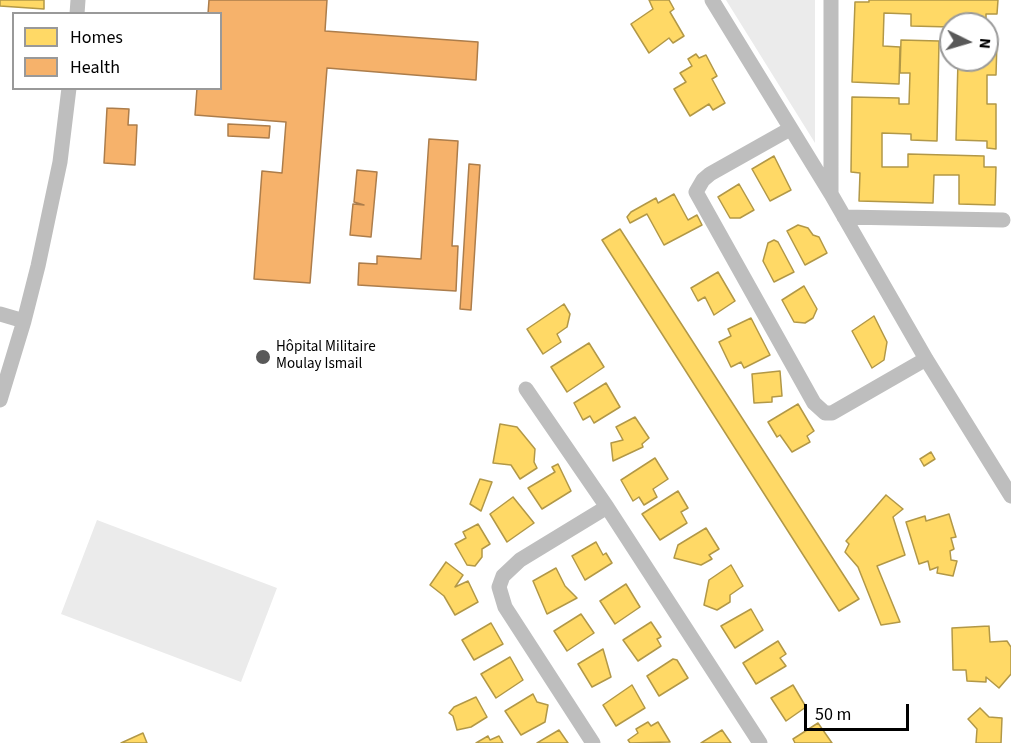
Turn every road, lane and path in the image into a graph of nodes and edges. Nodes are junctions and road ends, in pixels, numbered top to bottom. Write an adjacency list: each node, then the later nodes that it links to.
1 (712, 0): 4 (street)
2 (831, 0): 5 (street)
3 (69, 90): 9 (street)
4 (790, 129): 5 (street); 10 (street)
5 (831, 194): 6 (street)
6 (844, 217): 7 (street); 10 (street)
7 (1003, 220)
8 (0, 314): 9 (street)
9 (24, 321): 12 (street)
10 (926, 359): 13 (street)
11 (526, 389): 14 (street)
12 (0, 400)
13 (1011, 496)
14 (607, 507): 15 (street); 16 (street)
15 (593, 743)
16 (760, 743)

